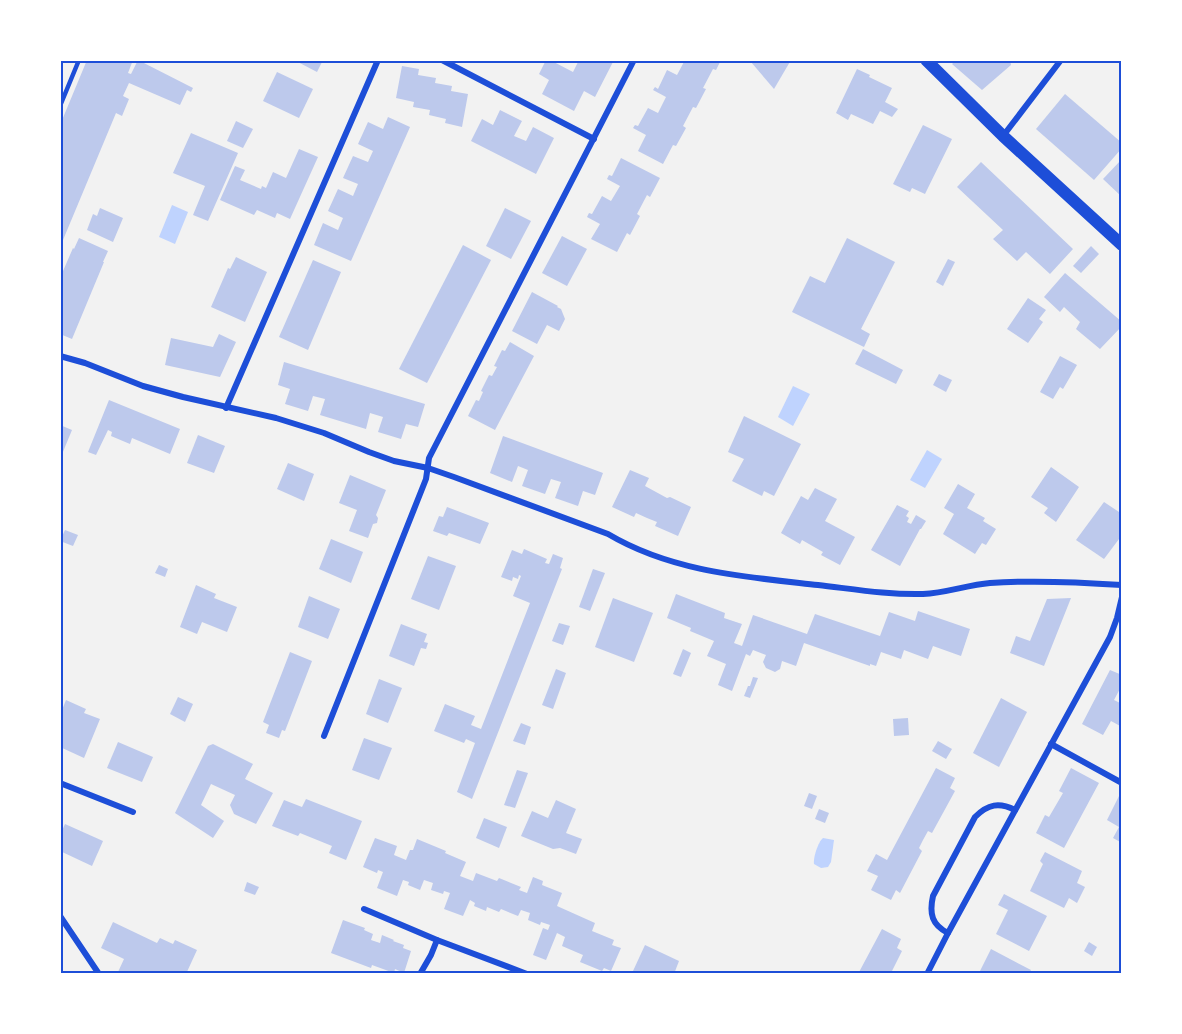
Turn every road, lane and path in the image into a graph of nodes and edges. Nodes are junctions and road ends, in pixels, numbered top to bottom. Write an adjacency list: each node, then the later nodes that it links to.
1 (79, 60): 7 (lane)
2 (378, 60): 12 (street)
3 (442, 60): 9 (street)
4 (634, 60): 9 (street)
5 (926, 60): 8 (main road)
6 (1061, 60): 8 (street)
7 (60, 106)
8 (1003, 136): 10 (main road)
9 (594, 139): 13 (street)
10 (1122, 245)
11 (60, 356): 12 (street)
12 (226, 408): 13 (street)
13 (428, 468): 14 (street); 16 (street)
14 (1122, 585)
15 (1122, 597): 17 (street)
16 (324, 736)
17 (1051, 744): 19 (street); 20 (street)
18 (60, 783): 21 (street)
19 (1122, 783)
20 (1015, 810): 24 (street); 24 (street)
21 (133, 812)
22 (363, 909): 25 (street)
23 (60, 916): 27 (street)
24 (948, 933): 30 (street)
25 (437, 940): 26 (street); 28 (street)
26 (516, 972): 29 (street)
27 (99, 974)
28 (420, 974)
29 (527, 974)
30 (927, 974)

